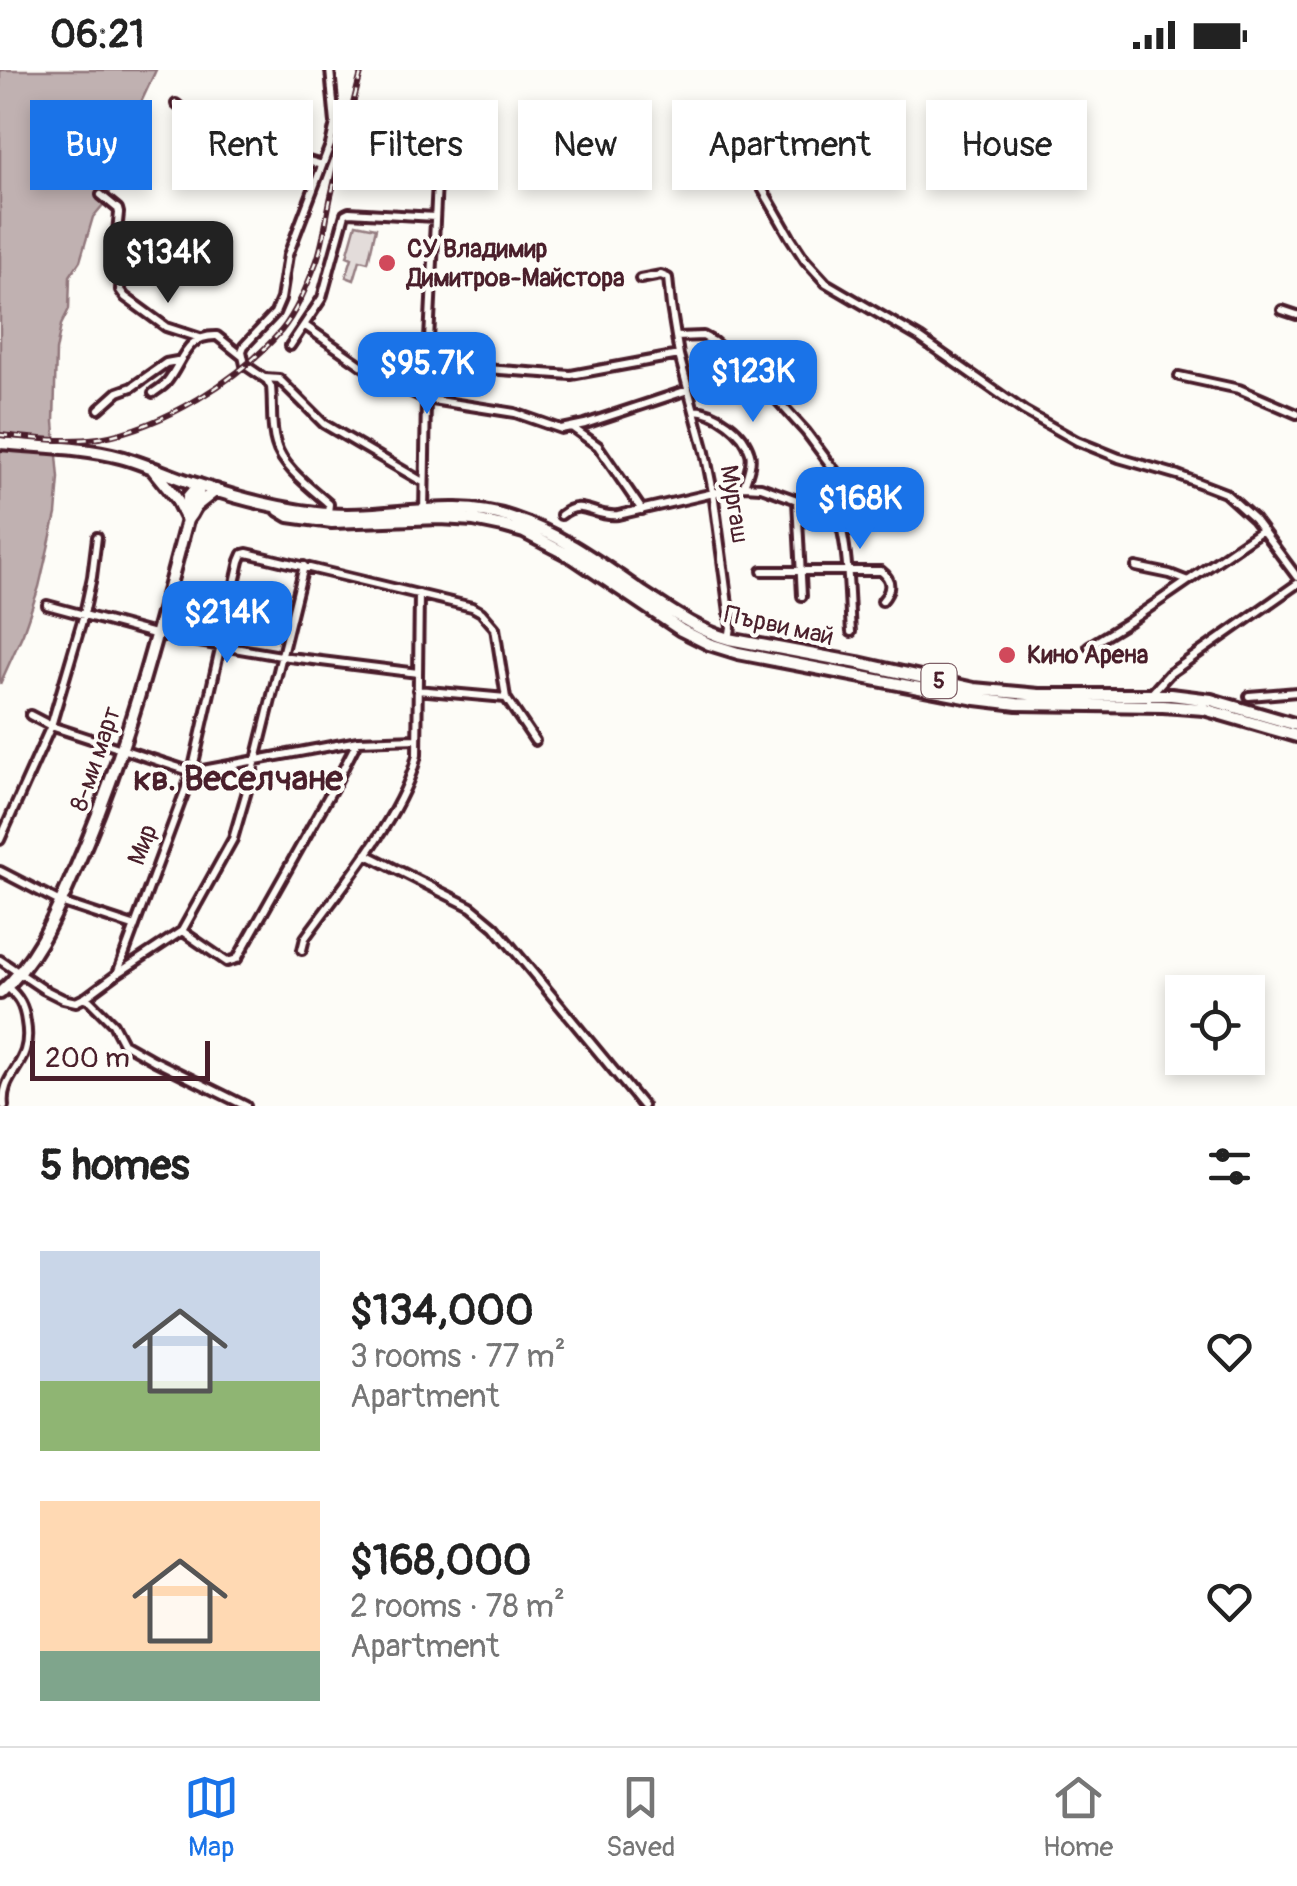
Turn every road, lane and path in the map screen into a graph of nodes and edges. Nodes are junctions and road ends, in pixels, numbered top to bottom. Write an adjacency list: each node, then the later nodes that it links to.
1 (330, 70): 3 (street)
2 (313, 162): 3 (street)
3 (322, 165): 16 (street)
4 (436, 190): 7 (street)
5 (763, 190): 43 (street)
6 (100, 195): 13 (street)
7 (435, 217): 11 (street); 18 (street)
8 (640, 279): 12 (street, Мургаш)
9 (1282, 310): 10 (street)
10 (1297, 315)
11 (304, 325): 14 (street); 23 (street)
12 (676, 337): 15 (street, Мургаш); 44 (street)
13 (200, 338): 16 (street); 17 (street)
14 (290, 346)
15 (680, 355): 18 (street); 21 (street, Мургаш)
16 (242, 357): 20 (street)
17 (178, 360): 22 (street); 24 (street)
18 (429, 366): 23 (street)
19 (1178, 376): 26 (street)
20 (264, 378): 30 (street); 39 (street)
21 (688, 390): 25 (street, Мургаш); 27 (street)
22 (153, 393)
23 (426, 399): 27 (street); 30 (street)
24 (98, 409)
25 (694, 410): 32 (street); 34 (street, Мургаш)
26 (1297, 414)
27 (572, 428): 38 (street)
28 (0, 443): 29 (main road, Първи май / 5)
29 (150, 466): 31 (main road, Първи май / 5); 42 (main road)
30 (424, 482): 40 (street)
31 (198, 485): 33 (main road, Първи май / 5); 36 (main road); 42 (main road)
32 (744, 486): 34 (street); 35 (street)
33 (216, 490): 36 (main road); 37 (main road, Първи май / 5)
34 (713, 492): 38 (street); 60 (street, Мургаш)
35 (797, 500): 49 (street); 50 (street)
36 (196, 506): 42 (main road)
37 (274, 507): 39 (main road, Първи май / 5); 40 (main road, Първи май / 5)
38 (642, 510): 41 (street)
39 (328, 514): 40 (main road, Първи май / 5)
40 (424, 514): 60 (main road, Първи май / 5)
41 (561, 515)
42 (188, 520): 59 (main road, 8-ми март)
43 (1262, 530): 51 (street); 52 (street)
44 (850, 531)
45 (97, 537): 57 (street)
46 (304, 566): 53 (street); 61 (street, Мир); 63 (street)
47 (1136, 567): 52 (street)
48 (762, 571): 50 (street)
49 (846, 571): 50 (street); 55 (street); 58 (street)
50 (802, 572): 54 (street)
51 (1297, 580): 67 (street)
52 (1188, 582): 62 (street)
53 (419, 594): 64 (street); 69 (street)
54 (802, 596)
55 (882, 601)
56 (47, 604): 57 (street)
57 (84, 614): 59 (street); 74 (street)
58 (851, 632)
59 (158, 635): 61 (street); 79 (main road, 8-ми март)
60 (727, 644): 67 (main road, Първи май / 5); 70 (main road, Първи май / 5)
61 (220, 646): 63 (street); 81 (street, Мир)
62 (1089, 646)
63 (281, 656): 64 (street); 80 (street)
64 (418, 673): 65 (street)
65 (417, 690): 69 (street); 76 (street)
66 (1297, 692): 68 (street)
67 (1152, 693): 70 (street); 71 (main road, Първи май / 5)
68 (1249, 696)
69 (506, 698): 78 (street)
70 (1137, 706): 71 (main road, Първи май / 5)
71 (1241, 713): 73 (main road, 5); 75 (main road, 5)
72 (30, 716): 74 (street)
73 (1297, 725)
74 (51, 726): 79 (street); 82 (street)
75 (1297, 736)
76 (417, 739): 77 (street); 83 (street)
77 (358, 741): 80 (street); 87 (street)
78 (535, 741)
79 (122, 750): 81 (street); 85 (main road, 8-ми март)
80 (256, 760): 81 (street); 87 (street)
81 (192, 772): 86 (street, Мир)
82 (0, 840)
83 (366, 854): 88 (street); 96 (street)
84 (0, 872): 85 (street)
85 (60, 902): 86 (street); 90 (main road, 8-ми март)
86 (134, 926): 91 (street, Мир)
87 (182, 932): 91 (street)
88 (302, 950)
89 (0, 960): 90 (street)
90 (19, 972): 92 (main road, 8-ми март); 93 (street)
91 (117, 974): 93 (street)
92 (3, 990): 94 (street)
93 (86, 998): 95 (street)
94 (4, 1106)
95 (246, 1106)
96 (644, 1106)

